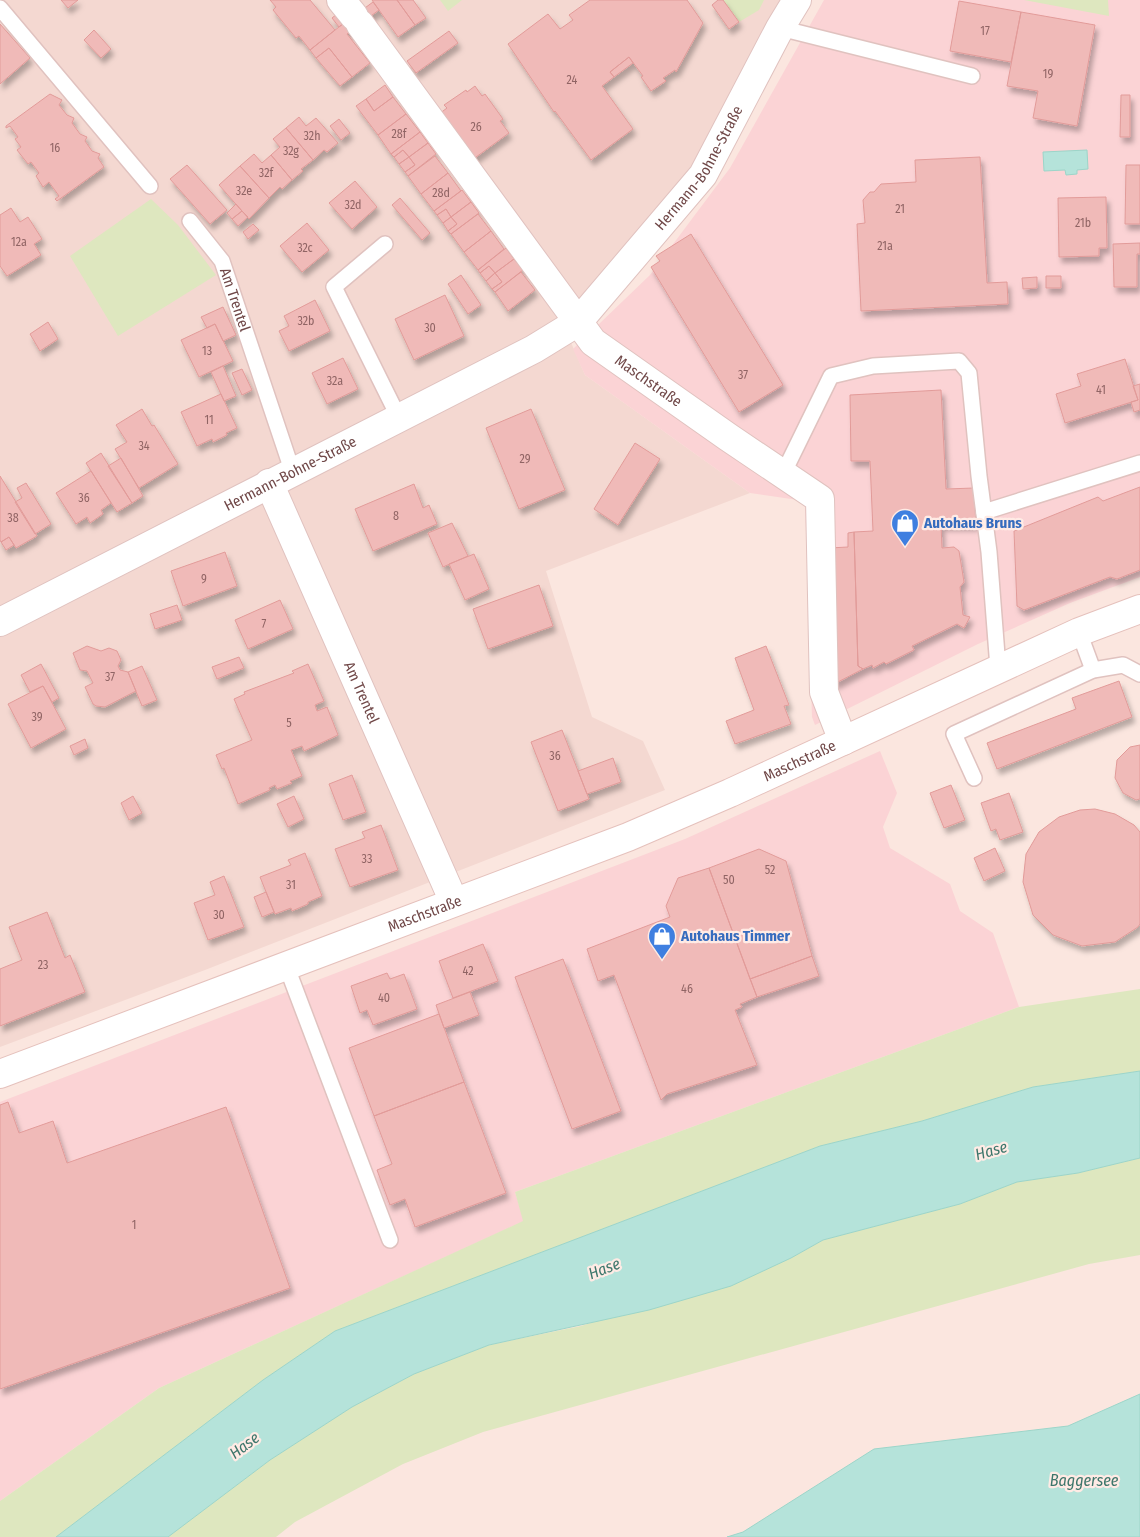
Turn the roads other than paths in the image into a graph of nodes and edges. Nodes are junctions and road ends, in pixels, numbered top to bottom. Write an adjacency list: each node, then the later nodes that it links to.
1 (797, 0): 4 (street, Hermann-Bohne-Straße)
2 (0, 8): 6 (lane)
3 (351, 14): 9 (street)
4 (780, 28): 5 (lane); 9 (street, Hermann-Bohne-Straße)
5 (972, 76)
6 (150, 186)
7 (190, 221): 13 (lane, Am Trentel)
8 (385, 244): 10 (lane)
9 (578, 322): 10 (street, Hermann-Bohne-Straße); 12 (street, Maschstraße)
10 (400, 418): 13 (street, Hermann-Bohne-Straße)
11 (1140, 463): 14 (lane)
12 (783, 474): 14 (lane); 21 (street, Maschstraße)
13 (281, 478): 16 (street, Hermann-Bohne-Straße); 23 (street, Am Trentel)
14 (984, 512): 18 (lane)
15 (1140, 609): 17 (street, Maschstraße)
16 (0, 622)
17 (1079, 632): 18 (street, Maschstraße); 19 (lane)
18 (998, 668): 21 (street, Maschstraße)
19 (1093, 670): 20 (lane); 22 (lane)
20 (1140, 674)
21 (844, 741): 23 (street, Maschstraße)
22 (974, 778)
23 (454, 902): 24 (street, Maschstraße)
24 (286, 965): 25 (street, Maschstraße); 26 (lane)
25 (0, 1074)
26 (390, 1240)

